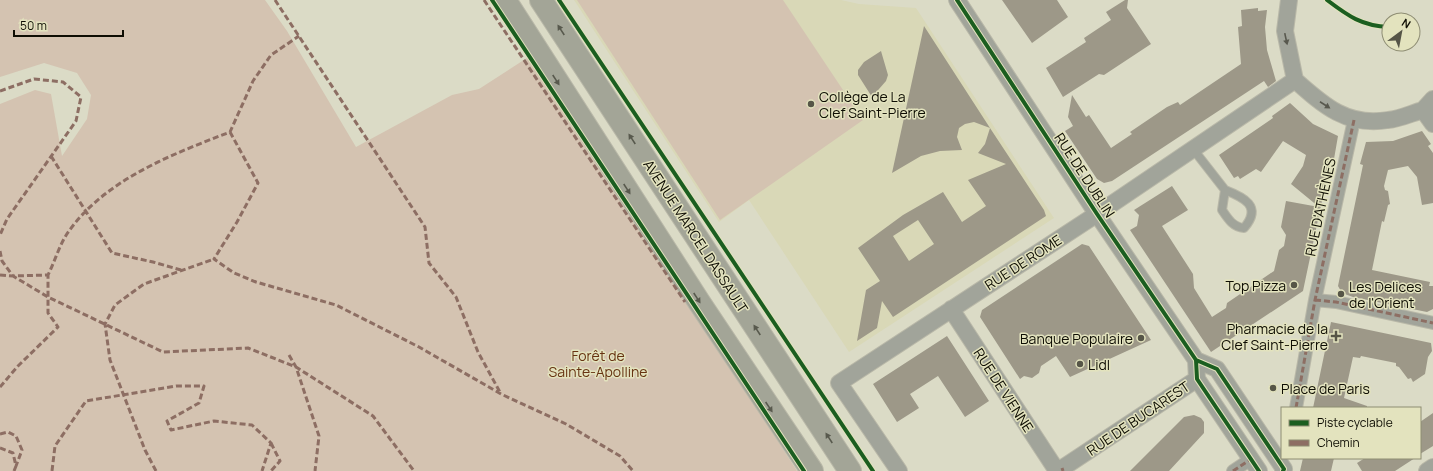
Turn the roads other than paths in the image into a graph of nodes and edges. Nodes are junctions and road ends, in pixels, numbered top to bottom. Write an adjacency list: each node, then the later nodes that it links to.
1 (505, 0): 22 (main road, one-way to 22)
2 (541, 0): 23 (main road, AVENUE MARCEL DASSAULT, one-way to 2)
3 (957, 0): 11 (street, RUE DE DUBLIN)
4 (1288, 0): 5 (street, one-way to 5)
5 (1295, 80): 7 (street, one-way to 7); 9 (street, RUE DE ROME)
6 (1428, 104): 7 (street); 8 (street)
7 (1354, 120): 12 (street, RUE D'ATHÈNES)
8 (1433, 124)
9 (1193, 149): 10 (lane); 11 (street, RUE DE ROME)
10 (1225, 190): 10 (lane)
11 (1096, 214): 13 (street, RUE DE ROME); 15 (street, RUE DE DUBLIN)
12 (1315, 300): 14 (street); 17 (street)
13 (951, 309): 21 (street, RUE DE VIENNE); 24 (street, RUE DE ROME)
14 (1433, 323)
15 (1196, 360): 16 (street); 19 (street)
16 (1197, 379): 18 (street); 21 (street, RUE DE BUCAREST)
17 (1296, 407)
18 (1255, 465): 25 (street)
19 (1284, 466)
20 (1433, 467): 26 (street)
21 (1060, 470)
22 (812, 471)
23 (850, 471)
24 (898, 471)
25 (1233, 471)
26 (1427, 471)

